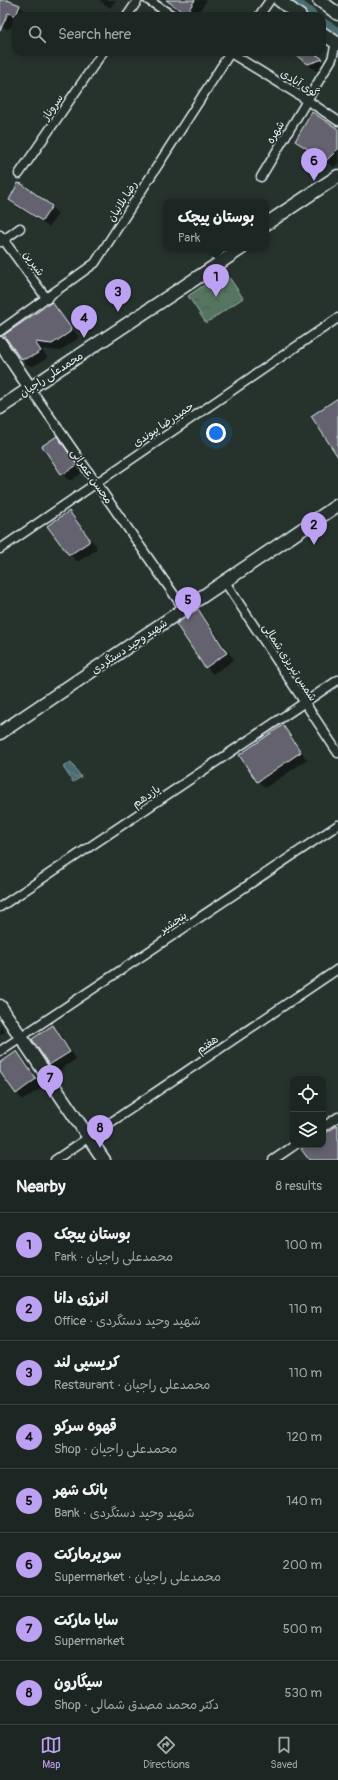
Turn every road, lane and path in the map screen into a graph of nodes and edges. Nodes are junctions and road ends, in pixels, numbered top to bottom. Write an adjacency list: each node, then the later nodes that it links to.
1 (138, 0): 6 (street)
2 (148, 0): 7 (street)
3 (270, 0): 8 (street)
4 (279, 0): 9 (main road)
5 (319, 0): 10 (main road)
6 (130, 12)
7 (167, 12)
8 (262, 12)
9 (295, 12)
10 (338, 14)
11 (326, 36): 12 (main road)
12 (337, 43): 16 (street, شهره)
13 (99, 56): 18 (street, سروناز)
14 (227, 56): 28 (street, رضا بلانیان)
15 (236, 56): 16 (street, گوی آبادی)
16 (307, 100): 17 (street, گوی آبادی); 20 (street, شهره)
17 (338, 121)
18 (19, 174)
19 (338, 176): 22 (main road)
20 (261, 177)
21 (338, 185): 24 (main road)
22 (269, 222)
23 (20, 228): 25 (street, شیرین)
24 (269, 230)
25 (1, 239): 28 (street, شیرین)
26 (227, 251): 32 (main road, محمدعلی راجیان)
27 (237, 251): 32 (main road, محمدعلی راجیان)
28 (47, 299): 30 (street, رضا بلانیان)
29 (338, 318): 35 (street, حمیدرضا پیوندی)
30 (0, 331)
31 (0, 344): 32 (main road, محسن عمرانی)
32 (28, 385): 33 (main road, محمدعلی راجیان); 34 (main road, محمدعلی راجیان); 35 (street, محسن عمرانی)
33 (0, 400)
34 (0, 408)
35 (96, 483): 37 (street, حمیدرضا پیوندی); 39 (street, محسن عمرانی)
36 (338, 505): 38 (main road, شهید وحید دستگردی)
37 (0, 549)
38 (225, 582): 39 (main road, شهید وحید دستگردی); 41 (street, شمس تبریزی شمالی)
39 (184, 609): 42 (main road, شهید وحید دستگردی)
40 (338, 680): 41 (street, یازدهم)
41 (304, 703): 43 (street, شمس تبریزی شمالی); 45 (street, یازدهم)
42 (0, 733)
43 (338, 753)
44 (338, 825): 48 (street, پنجشیر)
45 (0, 907)
46 (338, 969): 52 (street, هفتم)
47 (0, 1006): 48 (main road)
48 (21, 1038): 49 (street, پنجشیر); 52 (main road)
49 (0, 1051)
50 (338, 1116): 51 (street)
51 (326, 1125)
52 (89, 1137): 54 (street, هفتم); 55 (main road)
53 (291, 1148): 56 (street)
54 (55, 1160)
55 (104, 1160)
56 (273, 1160)

